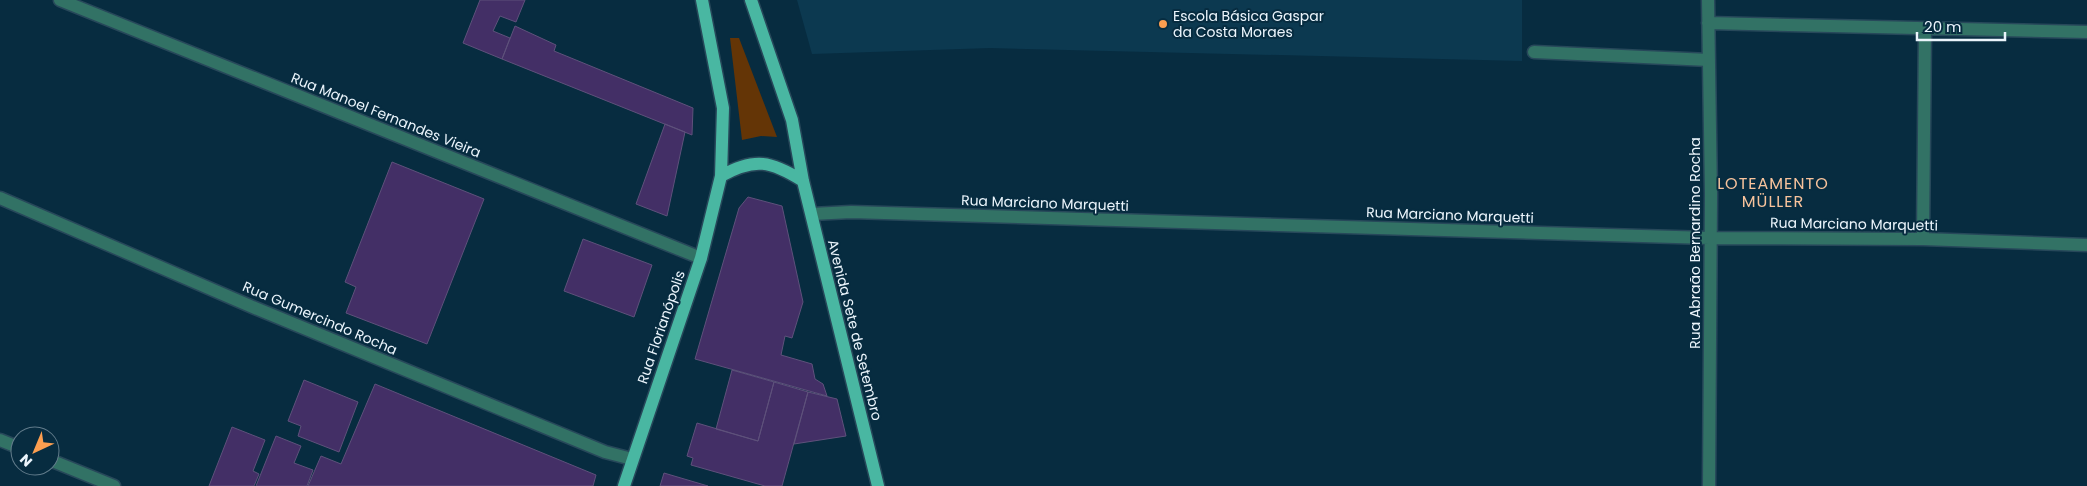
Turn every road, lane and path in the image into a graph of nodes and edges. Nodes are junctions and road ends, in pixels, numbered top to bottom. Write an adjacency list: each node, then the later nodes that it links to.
1 (60, 0): 17 (street, Rua Manoel Fernandes Vieira)
2 (702, 0): 10 (main road, Rua Florianópolis)
3 (751, 0): 11 (main road, Avenida Sete de Setembro)
4 (1708, 0): 5 (street, Rua Abraão Bernardino Rocha)
5 (1708, 23): 6 (street); 9 (street, Rua Abraão Bernardino Rocha)
6 (1925, 28): 7 (street); 15 (street)
7 (2087, 32)
8 (1534, 52): 9 (street)
9 (1709, 60): 14 (street, Rua Abraão Bernardino Rocha)
10 (721, 176): 11 (main road); 17 (main road, Rua Florianópolis)
11 (803, 181): 13 (main road, Avenida Sete de Setembro)
12 (0, 198): 18 (street, Rua Gumercindo Rocha)
13 (812, 214): 14 (street, Rua Marciano Marquetti); 22 (main road, Avenida Sete de Setembro)
14 (1709, 238): 15 (street, Rua Marciano Marquetti); 23 (street, Rua Abraão Bernardino Rocha)
15 (1923, 239): 16 (street, Rua Marciano Marquetti)
16 (2087, 246)
17 (701, 258): 18 (main road, Rua Florianópolis)
18 (632, 459): 21 (main road, Rua Florianópolis)
19 (60, 464): 20 (street)
20 (114, 486)
21 (624, 486)
22 (878, 486)
23 (1709, 486)

